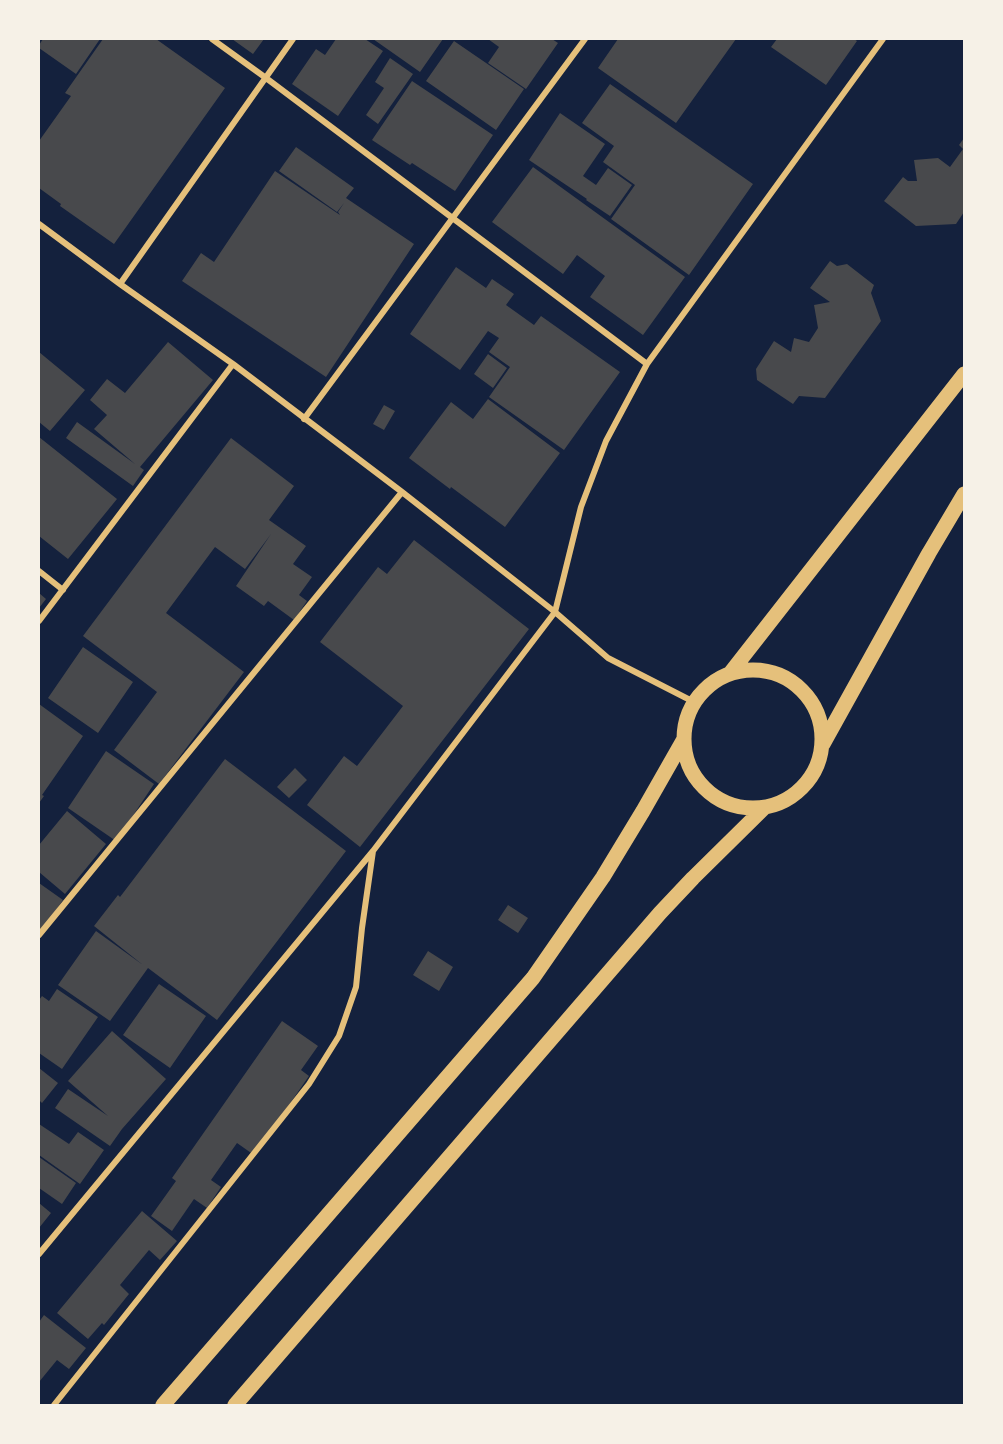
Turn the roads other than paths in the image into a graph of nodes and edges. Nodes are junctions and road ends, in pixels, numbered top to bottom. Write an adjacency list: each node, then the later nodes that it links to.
1 (212, 39): 5 (street)
2 (293, 39): 5 (street)
3 (585, 39): 6 (street)
4 (883, 39): 10 (street)
5 (266, 78): 6 (street); 8 (street)
6 (453, 218): 10 (street); 12 (street)
7 (39, 224): 8 (street)
8 (120, 284): 9 (street)
9 (233, 364): 12 (street); 16 (street)
10 (647, 364): 17 (street)
11 (964, 374): 19 (main road)
12 (304, 419): 13 (street)
13 (402, 492): 17 (street); 25 (street)
14 (964, 494): 22 (main road)
15 (39, 571): 16 (street)
16 (63, 590): 18 (street)
17 (555, 612): 20 (street); 24 (street)
18 (39, 621)
19 (731, 672): 20 (main road); 22 (main road)
20 (694, 702): 21 (main road)
21 (684, 739): 23 (main road); 28 (main road)
22 (823, 744): 23 (main road)
23 (764, 808): 29 (main road)
24 (373, 851): 26 (street); 27 (street)
25 (39, 935)
26 (39, 1254)
27 (54, 1405)
28 (163, 1405)
29 (235, 1405)

